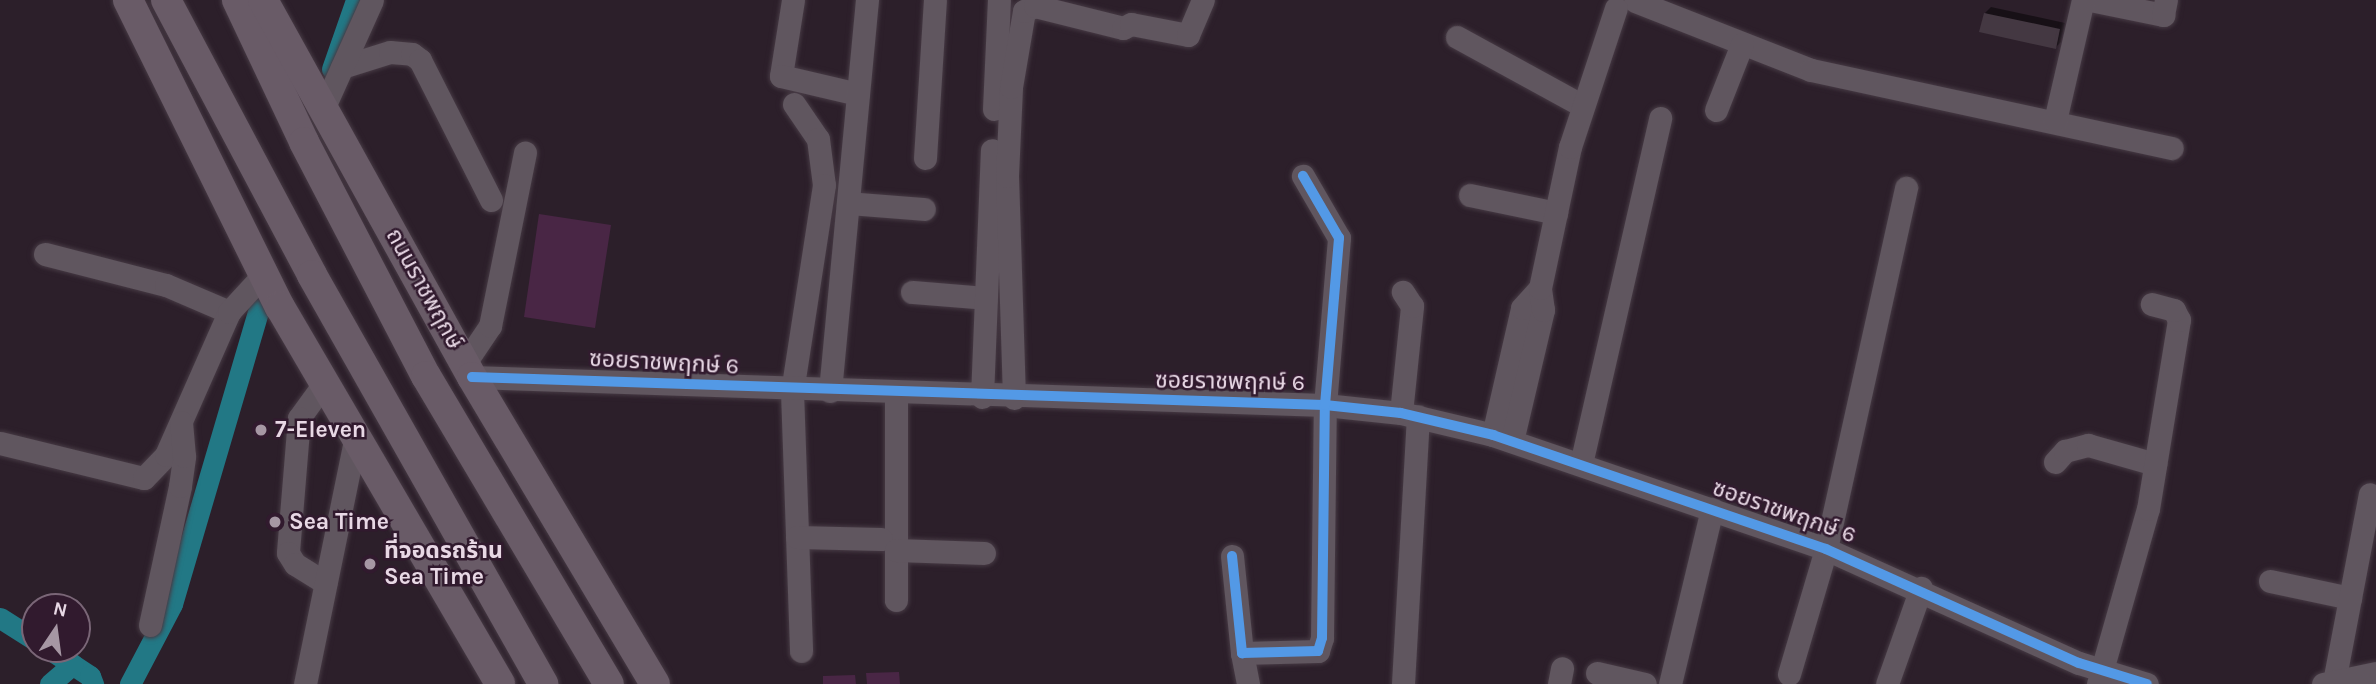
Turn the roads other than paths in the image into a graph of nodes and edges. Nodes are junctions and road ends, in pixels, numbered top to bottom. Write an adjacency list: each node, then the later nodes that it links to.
1 (128, 0): 37 (main road)
2 (166, 0): 81 (main road)
3 (237, 0): 82 (main road, ถนนราชพฤกษ์)
4 (263, 0): 22 (main road, ถนนราชพฤกษ์)
5 (372, 0): 18 (street)
6 (793, 0): 19 (street)
7 (867, 0): 19 (street)
8 (935, 0): 28 (street)
9 (999, 0): 40 (street)
10 (1203, 0): 15 (street)
11 (2083, 0): 25 (street)
12 (2090, 0): 13 (street)
13 (2166, 0)
14 (1623, 2): 17 (street); 21 (street)
15 (1035, 3): 49 (street)
16 (1457, 37): 21 (street)
17 (1742, 44): 23 (street); 25 (street)
18 (342, 67): 22 (street); 32 (street)
19 (858, 94): 33 (street)
20 (794, 104): 45 (street)
21 (1581, 105): 35 (street)
22 (324, 107): 43 (main road, ถนนราชพฤกษ์)
23 (1716, 110)
24 (1660, 118): 57 (street)
25 (2055, 121): 26 (street)
26 (2172, 148)
27 (525, 152): 43 (street)
28 (925, 158)
29 (1303, 176): 50 (street)
30 (1906, 188): 63 (street)
31 (1470, 195): 35 (street)
32 (491, 200)
33 (848, 203): 34 (street); 46 (street)
34 (924, 209)
35 (1556, 213): 53 (street)
36 (45, 254): 42 (street)
37 (263, 275): 42 (street); 44 (main road)
38 (912, 292): 40 (street)
39 (1403, 292): 51 (street)
40 (986, 298): 48 (street)
41 (2152, 304): 58 (street)
42 (229, 312): 52 (street)
43 (469, 369): 45 (street, ซอยราชพฤกษ์ 6); 83 (main road, ถนนราชพฤกษ์)
44 (323, 385): 54 (main road); 67 (street)
45 (792, 391): 46 (street, ซอยราชพฤกษ์ 6); 61 (street)
46 (830, 391): 47 (street, ซอยราชพฤกษ์ 6)
47 (896, 393): 48 (street, ซอยราชพฤกษ์ 6); 62 (street)
48 (982, 397): 49 (street, ซอยราชพฤกษ์ 6)
49 (1014, 398): 50 (street, ซอยราชพฤกษ์ 6)
50 (1325, 405): 51 (street, ซอยราชพฤกษ์ 6); 73 (street)
51 (1410, 414): 53 (street, ซอยราชพฤกษ์ 6); 85 (street)
52 (181, 419): 55 (street); 71 (street)
53 (1502, 438): 57 (street, ซอยราชพฤกษ์ 6)
54 (355, 441): 67 (street); 80 (main road)
55 (0, 443)
56 (2055, 462): 58 (street)
57 (1581, 464): 60 (street, ซอยราชพฤกษ์ 6)
58 (2155, 464): 77 (street)
59 (2370, 494): 69 (street)
60 (1712, 509): 63 (street, ซอยราชพฤกษ์ 6); 87 (street)
61 (797, 537): 62 (street); 72 (street)
62 (888, 545): 64 (street); 70 (street)
63 (1826, 549): 68 (street, ซอยราชพฤกษ์ 6); 76 (street)
64 (984, 553)
65 (1232, 556): 73 (street)
66 (2270, 582): 69 (street)
67 (325, 583): 79 (street)
68 (1921, 589): 77 (street, ซอยราชพฤกษ์ 6); 88 (street)
69 (2350, 598): 78 (street)
70 (896, 600)
71 (150, 625)
72 (801, 651)
73 (1242, 653): 84 (street)
74 (1597, 673): 86 (street)
75 (2376, 673): 78 (street)
76 (1789, 674)
77 (2099, 678): 89 (street, ซอยราชพฤกษ์ 6)
78 (2329, 683)
79 (305, 684)
80 (500, 684)
81 (543, 684)
82 (608, 684)
83 (655, 684)
84 (1248, 684)
85 (1403, 684)
86 (1645, 684)
87 (1670, 684)
88 (1887, 684)
89 (2147, 684)

